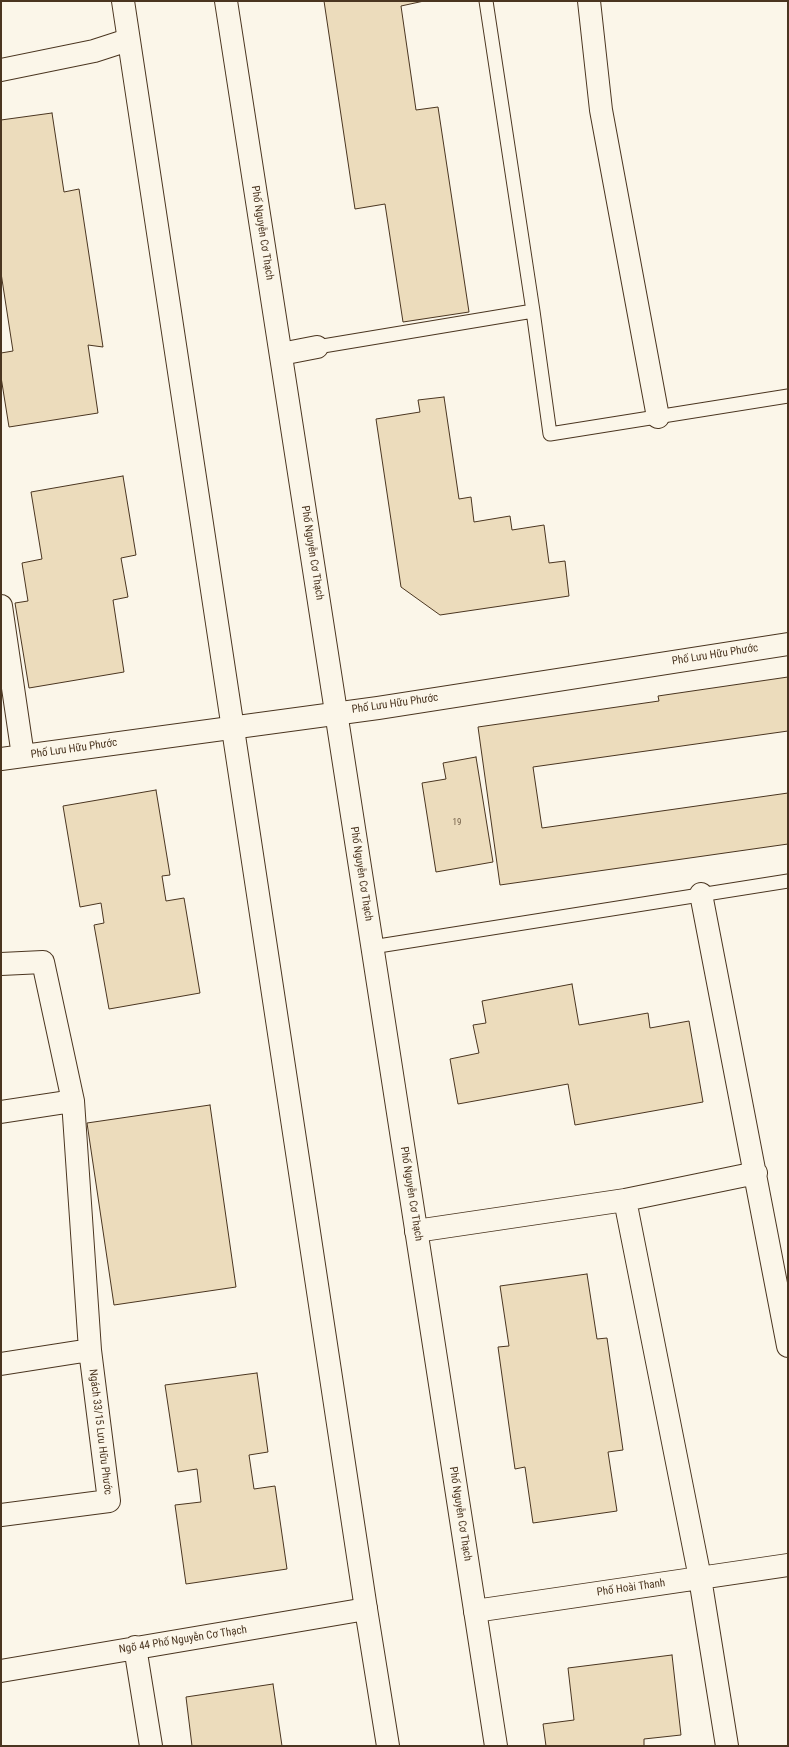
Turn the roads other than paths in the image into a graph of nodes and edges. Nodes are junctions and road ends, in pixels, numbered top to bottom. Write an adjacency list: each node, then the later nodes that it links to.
1 (123, 1): 5 (street)
2 (226, 1): 9 (street, Phố Nguyễn Cơ Thạch)
3 (486, 1): 7 (lane)
4 (589, 1): 11 (street)
5 (128, 40): 6 (street); 15 (street)
6 (1, 70)
7 (533, 311): 8 (lane); 11 (lane)
8 (317, 347): 9 (street)
9 (281, 354): 14 (street, Phố Nguyễn Cơ Thạch)
10 (788, 396): 11 (lane)
11 (658, 417)
12 (1, 606): 16 (street)
13 (788, 644): 14 (street, Phố Lưu Hữu Phước)
14 (336, 713): 15 (street, Phố Lưu Hữu Phước); 20 (street, Phố Nguyễn Cơ Thạch)
15 (232, 728): 16 (street, Phố Lưu Hữu Phước); 33 (street)
16 (23, 756): 17 (street, Phố Lưu Hữu Phước)
17 (1, 759)
18 (788, 881): 19 (lane)
19 (701, 894): 20 (lane); 24 (street)
20 (372, 948): 26 (street, Phố Nguyễn Cơ Thạch)
21 (1, 964): 22 (street)
22 (73, 1101): 23 (street); 28 (street)
23 (1, 1112)
24 (756, 1173): 25 (street); 27 (street)
25 (625, 1200): 26 (street); 32 (street)
26 (416, 1231): 34 (street, Phố Nguyễn Cơ Thạch)
27 (788, 1346)
28 (90, 1350): 29 (street); 30 (street, Ngách 33/15 Lưu Hữu Phước)
29 (1, 1364)
30 (1, 1514)
31 (788, 1565): 32 (street, Phố Hoài Thanh)
32 (700, 1578): 34 (street, Phố Hoài Thanh); 40 (street)
33 (366, 1609): 35 (street, Ngõ 44 Phố Nguyễn Cơ Thạch); 38 (street)
34 (475, 1611): 39 (street, Phố Nguyễn Cơ Thạch)
35 (136, 1647): 36 (street, Ngõ 44 Phố Nguyễn Cơ Thạch); 37 (street)
36 (1, 1671)
37 (151, 1746)
38 (388, 1746)
39 (496, 1746)
40 (727, 1746)

